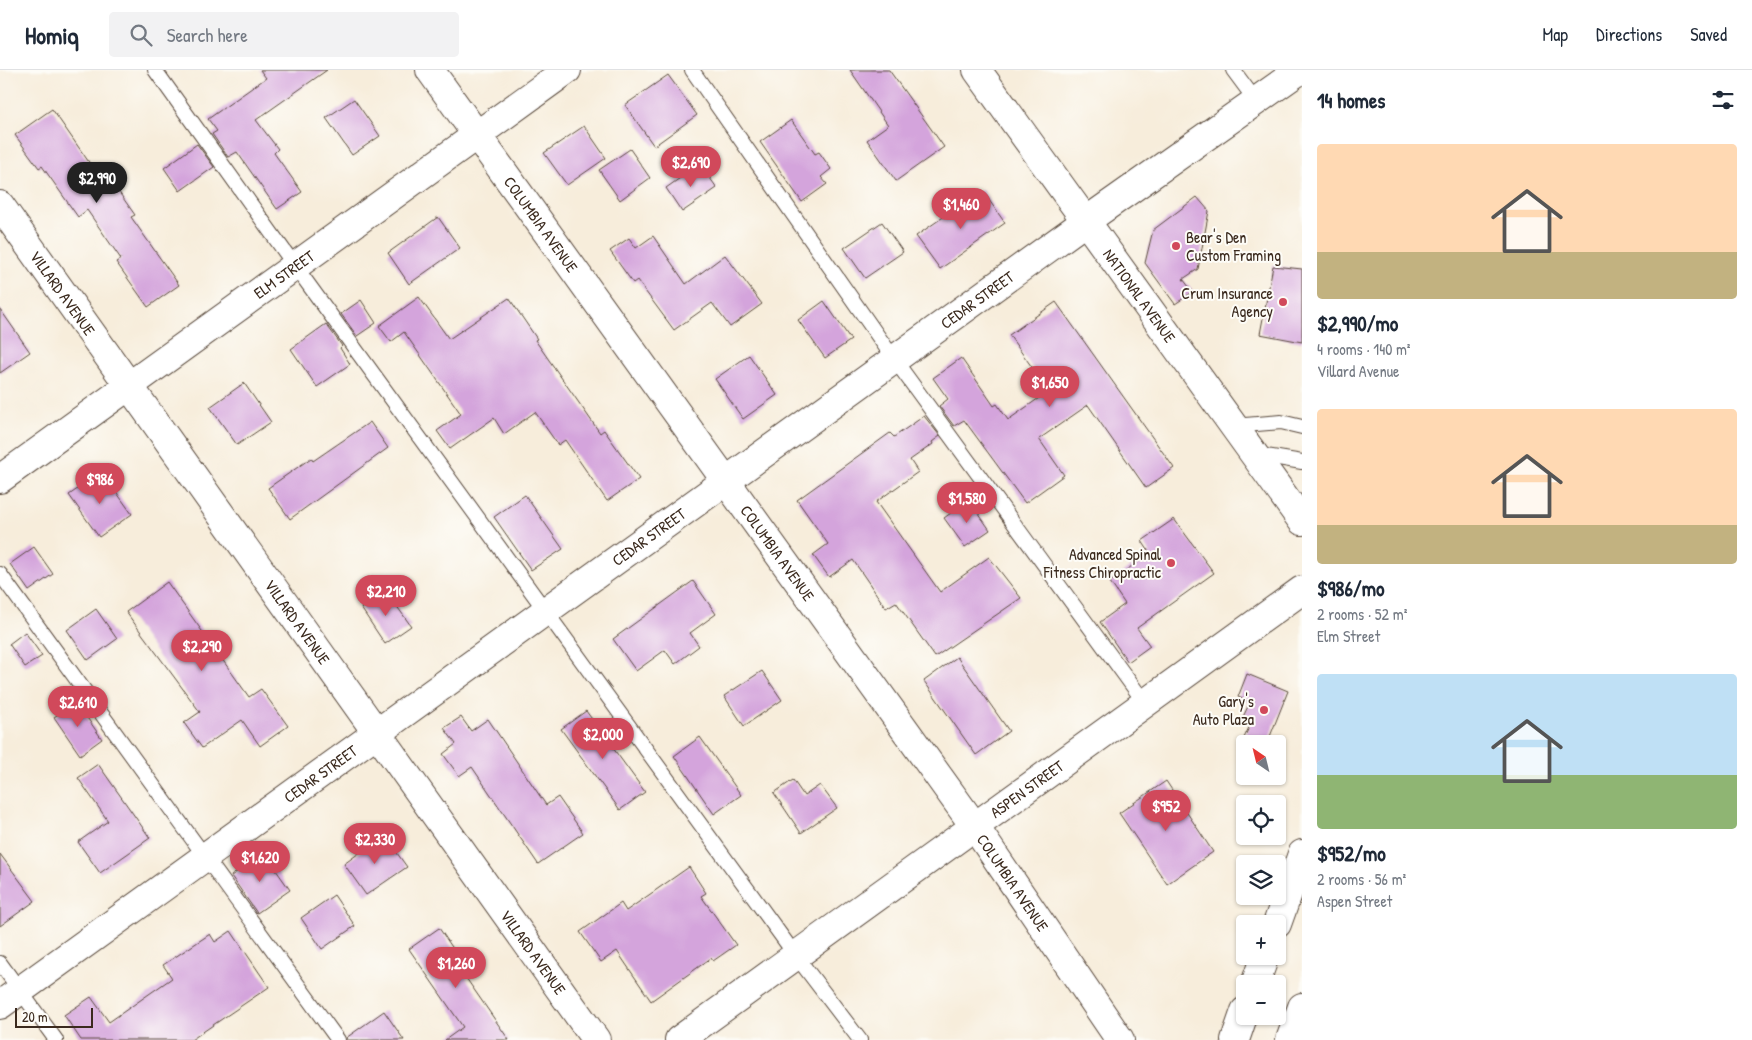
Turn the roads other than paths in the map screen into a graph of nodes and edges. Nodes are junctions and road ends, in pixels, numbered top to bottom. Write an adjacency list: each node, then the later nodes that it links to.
1 (155, 70): 12 (lane)
2 (430, 70): 9 (street, COLUMBIA AVENUE)
3 (568, 70): 9 (street, ELM STREET)
4 (692, 70): 13 (lane)
5 (977, 70): 11 (street, NATIONAL AVENUE)
6 (1233, 70): 8 (lane)
7 (1300, 70): 8 (street, CEDAR STREET)
8 (1256, 101): 11 (street, CEDAR STREET)
9 (477, 135): 12 (street, ELM STREET); 20 (street, COLUMBIA AVENUE)
10 (2, 213): 14 (street, VILLARD AVENUE)
11 (1086, 221): 13 (street, CEDAR STREET); 15 (street, NATIONAL AVENUE)
12 (295, 266): 14 (street, ELM STREET); 24 (lane)
13 (894, 359): 20 (street, CEDAR STREET); 25 (lane)
14 (129, 386): 19 (street, ELM STREET); 26 (street, VILLARD AVENUE)
15 (1234, 426): 16 (lane); 17 (street, NATIONAL AVENUE)
16 (1302, 427)
17 (1254, 454): 18 (lane); 21 (street, NATIONAL AVENUE)
18 (1302, 462)
19 (0, 479)
20 (726, 481): 24 (street, CEDAR STREET); 27 (street, COLUMBIA AVENUE)
21 (1302, 521)
22 (0, 574): 29 (lane)
23 (1302, 590): 25 (street, ASPEN STREET)
24 (546, 610): 26 (street, CEDAR STREET); 31 (lane)
25 (1145, 703): 27 (street, ASPEN STREET)
26 (378, 732): 29 (street, CEDAR STREET); 38 (street, VILLARD AVENUE)
27 (975, 827): 31 (street, ASPEN STREET); 41 (street, COLUMBIA AVENUE)
28 (1302, 854): 30 (street)
29 (205, 856): 33 (street, CEDAR STREET); 37 (lane)
30 (1279, 915)
31 (796, 956): 39 (street, ASPEN STREET); 40 (lane)
32 (0, 963): 33 (lane)
33 (10, 998): 36 (lane)
34 (1302, 1007): 43 (street)
35 (1240, 1025): 42 (street)
36 (56, 1040)
37 (338, 1040)
38 (596, 1040)
39 (679, 1040)
40 (860, 1040)
41 (1120, 1040)
42 (1235, 1040)
43 (1290, 1040)

